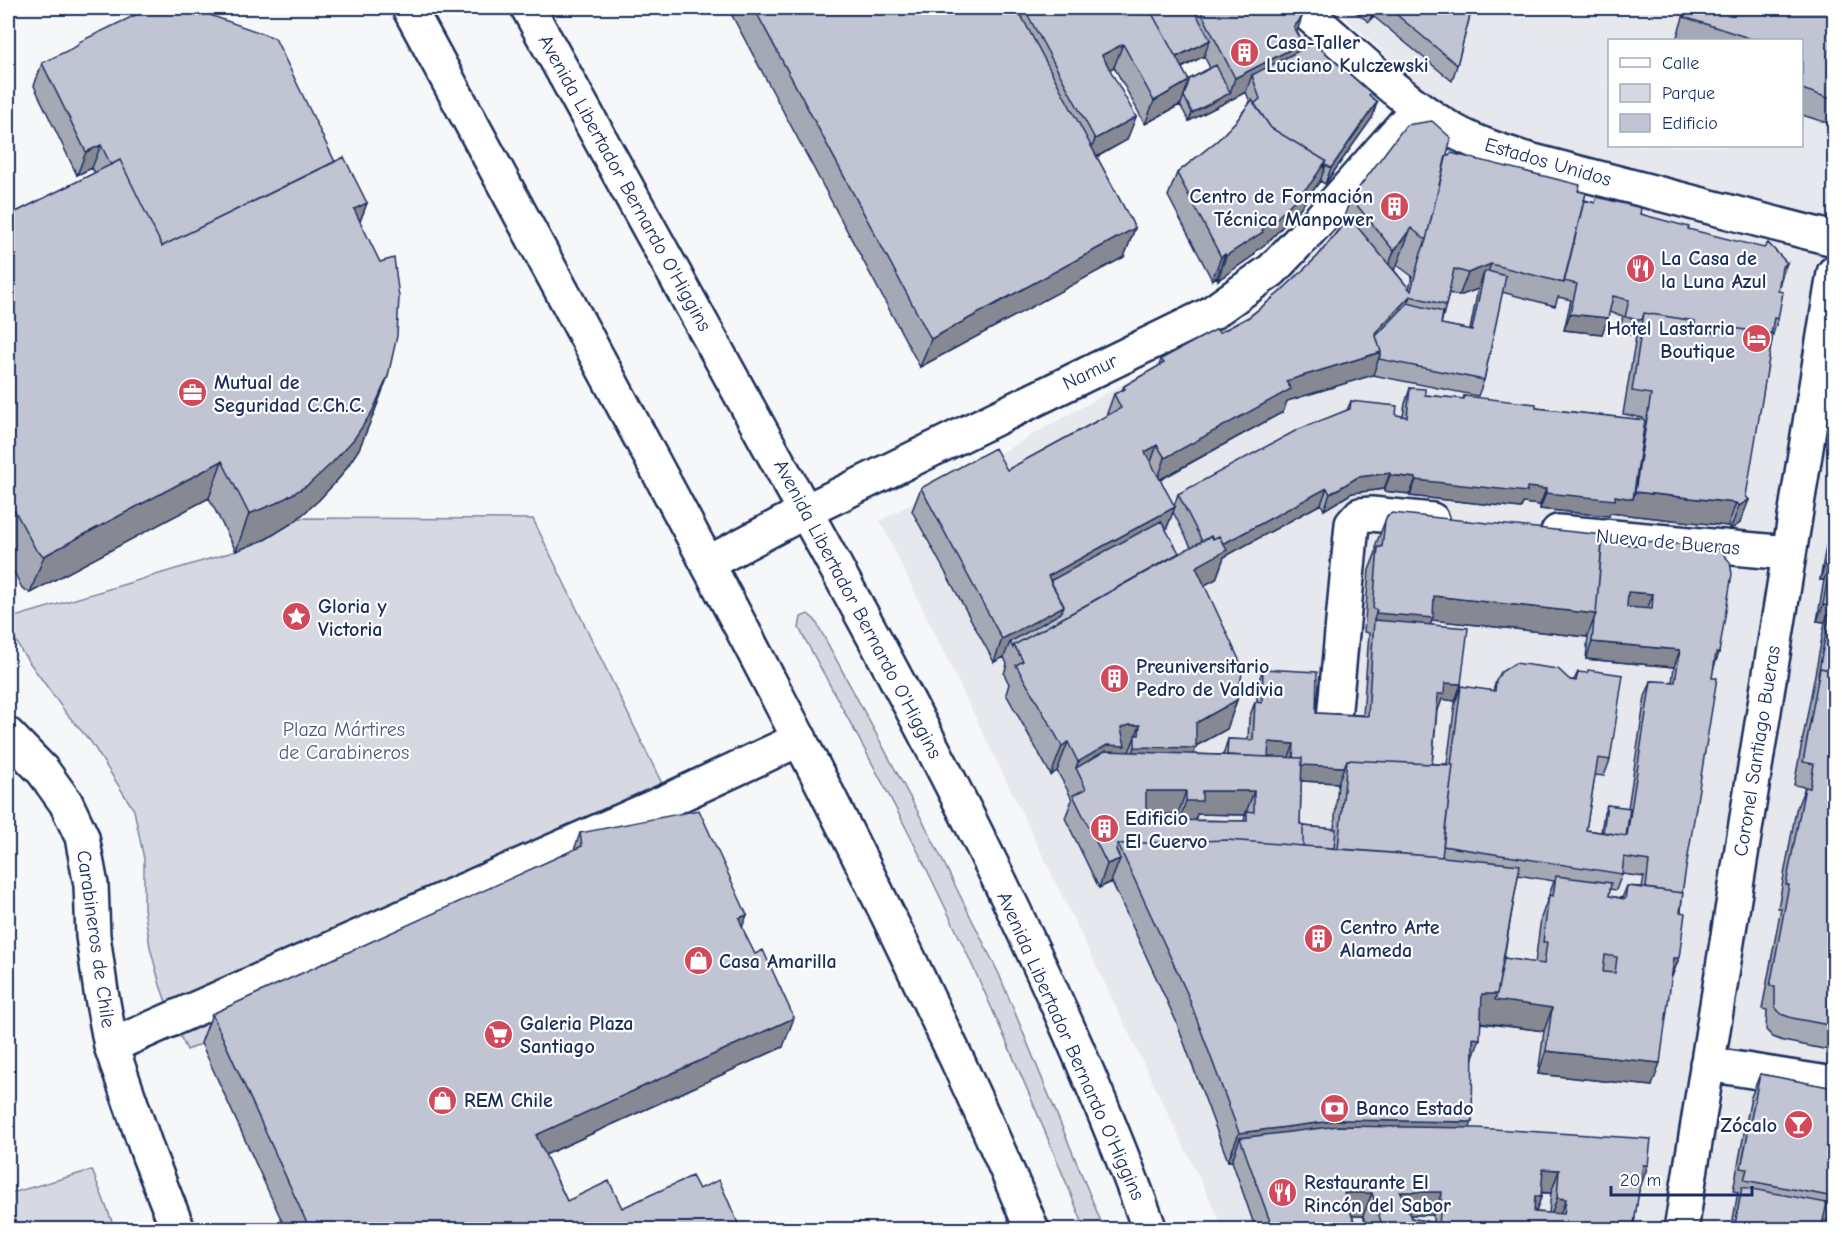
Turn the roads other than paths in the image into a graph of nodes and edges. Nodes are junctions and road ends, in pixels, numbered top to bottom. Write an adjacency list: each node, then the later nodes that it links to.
1 (409, 8): 11 (street)
2 (528, 8): 7 (street, Avenida Libertador Bernardo O'Higgins)
3 (1301, 8): 4 (street, Estados Unidos)
4 (1418, 108): 5 (street, Estados Unidos); 7 (street, Namur)
5 (1834, 238)
6 (1834, 273): 10 (street, Coronel Santiago Bueras)
7 (806, 511): 11 (street, Namur); 20 (street, Avenida Libertador Bernardo O'Higgins)
8 (1464, 523): 12 (street)
9 (1533, 530): 10 (street, Nueva de Bueras)
10 (1789, 554): 16 (street, Coronel Santiago Bueras)
11 (708, 563): 14 (street)
12 (1334, 719)
13 (8, 735): 15 (street, Carabineros de Chile)
14 (800, 739): 15 (street); 19 (street)
15 (111, 1046): 18 (street, Carabineros de Chile)
16 (1707, 1064): 17 (street); 21 (street, Coronel Santiago Bueras)
17 (1834, 1084)
18 (178, 1230)
19 (1032, 1230)
20 (1150, 1230)
21 (1681, 1230)

